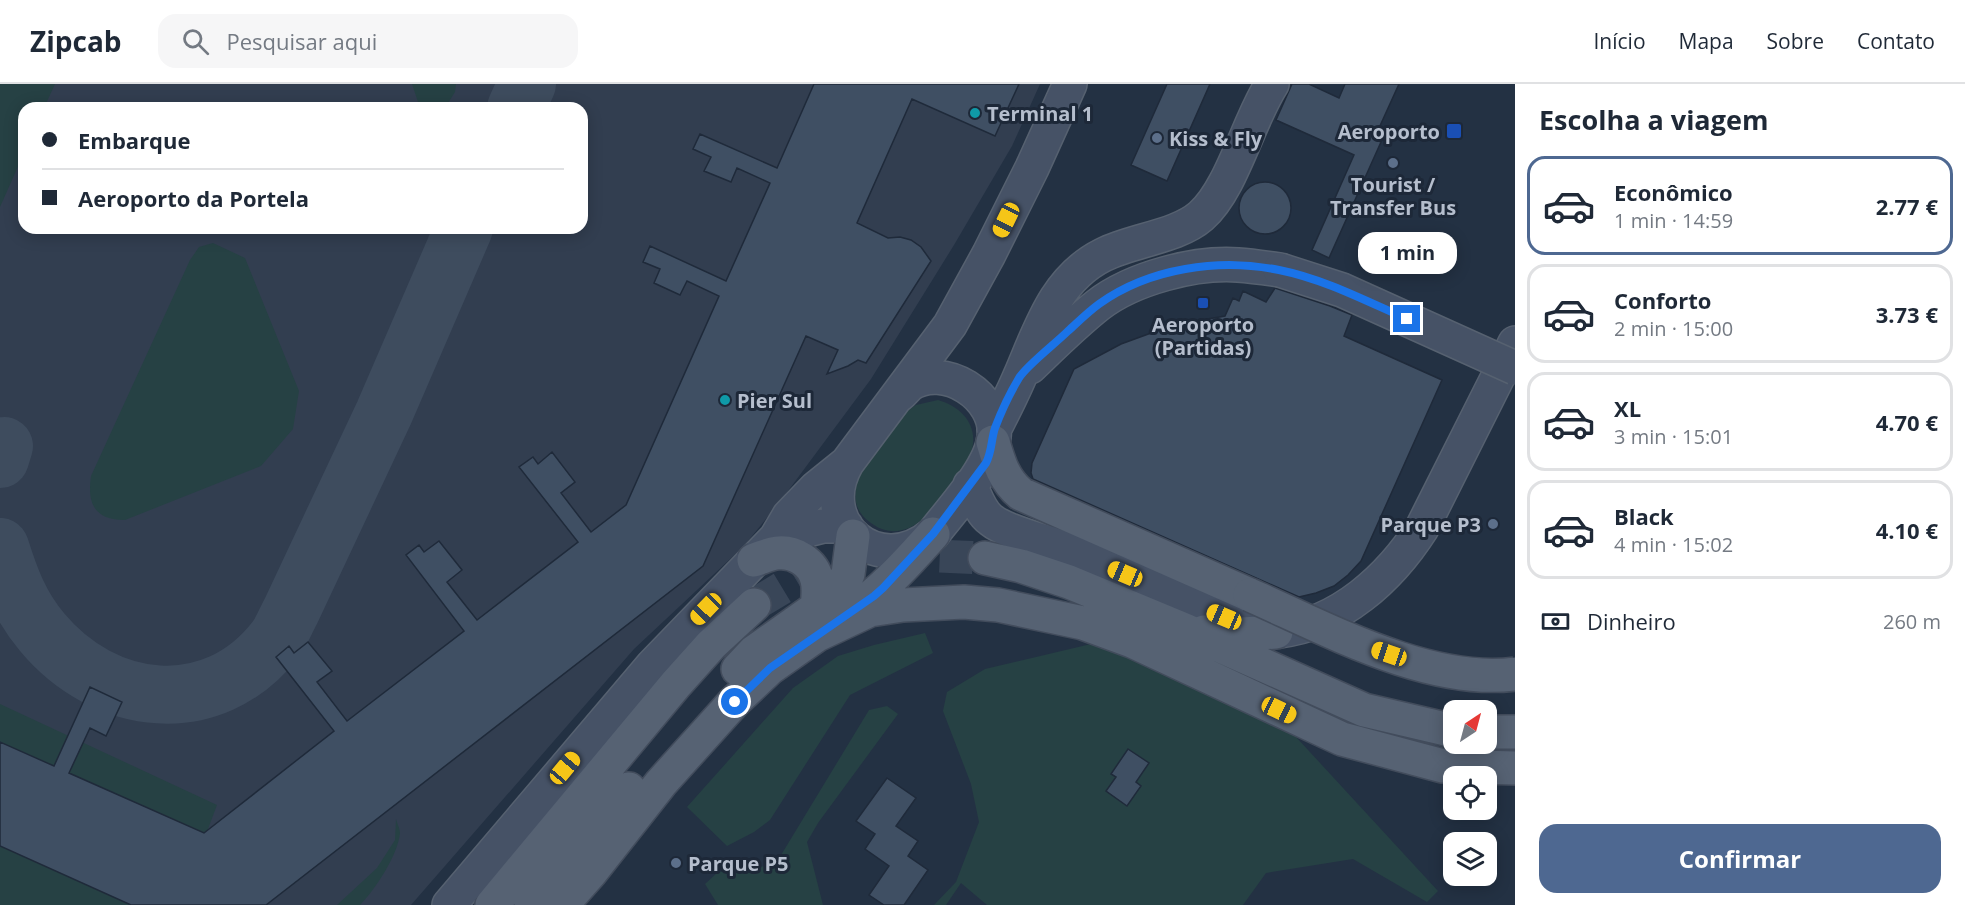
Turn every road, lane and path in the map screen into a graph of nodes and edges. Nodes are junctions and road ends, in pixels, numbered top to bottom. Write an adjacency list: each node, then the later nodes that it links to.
1 (1070, 84): 6 (main road)
2 (1272, 84): 5 (main road)
3 (1515, 343): 17 (main road)
4 (1515, 368): 5 (main road, bridge)
5 (1020, 377): 7 (main road)
6 (898, 396): 7 (main road); 8 (main road)
7 (994, 436): 9 (main road); 18 (main road, bridge)
8 (847, 463): 10 (main road); 12 (main road)
9 (970, 485): 11 (main road); 17 (main road)
10 (849, 531): 11 (main road); 12 (main road); 15 (main road)
11 (933, 534): 15 (main road)
12 (765, 549): 15 (main road); 23 (main road)
13 (985, 558): 16 (main road)
14 (754, 605): 24 (main road)
15 (818, 622): 22 (main road); 25 (main road); 26 (main road)
16 (1187, 631): 17 (main road); 19 (main road)
17 (1276, 632)
18 (1515, 674)
19 (1443, 728)
20 (1497, 732): 21 (main road)
21 (1515, 732)
22 (1515, 768)
23 (449, 905)
24 (492, 905)
25 (531, 905)
26 (562, 905)

